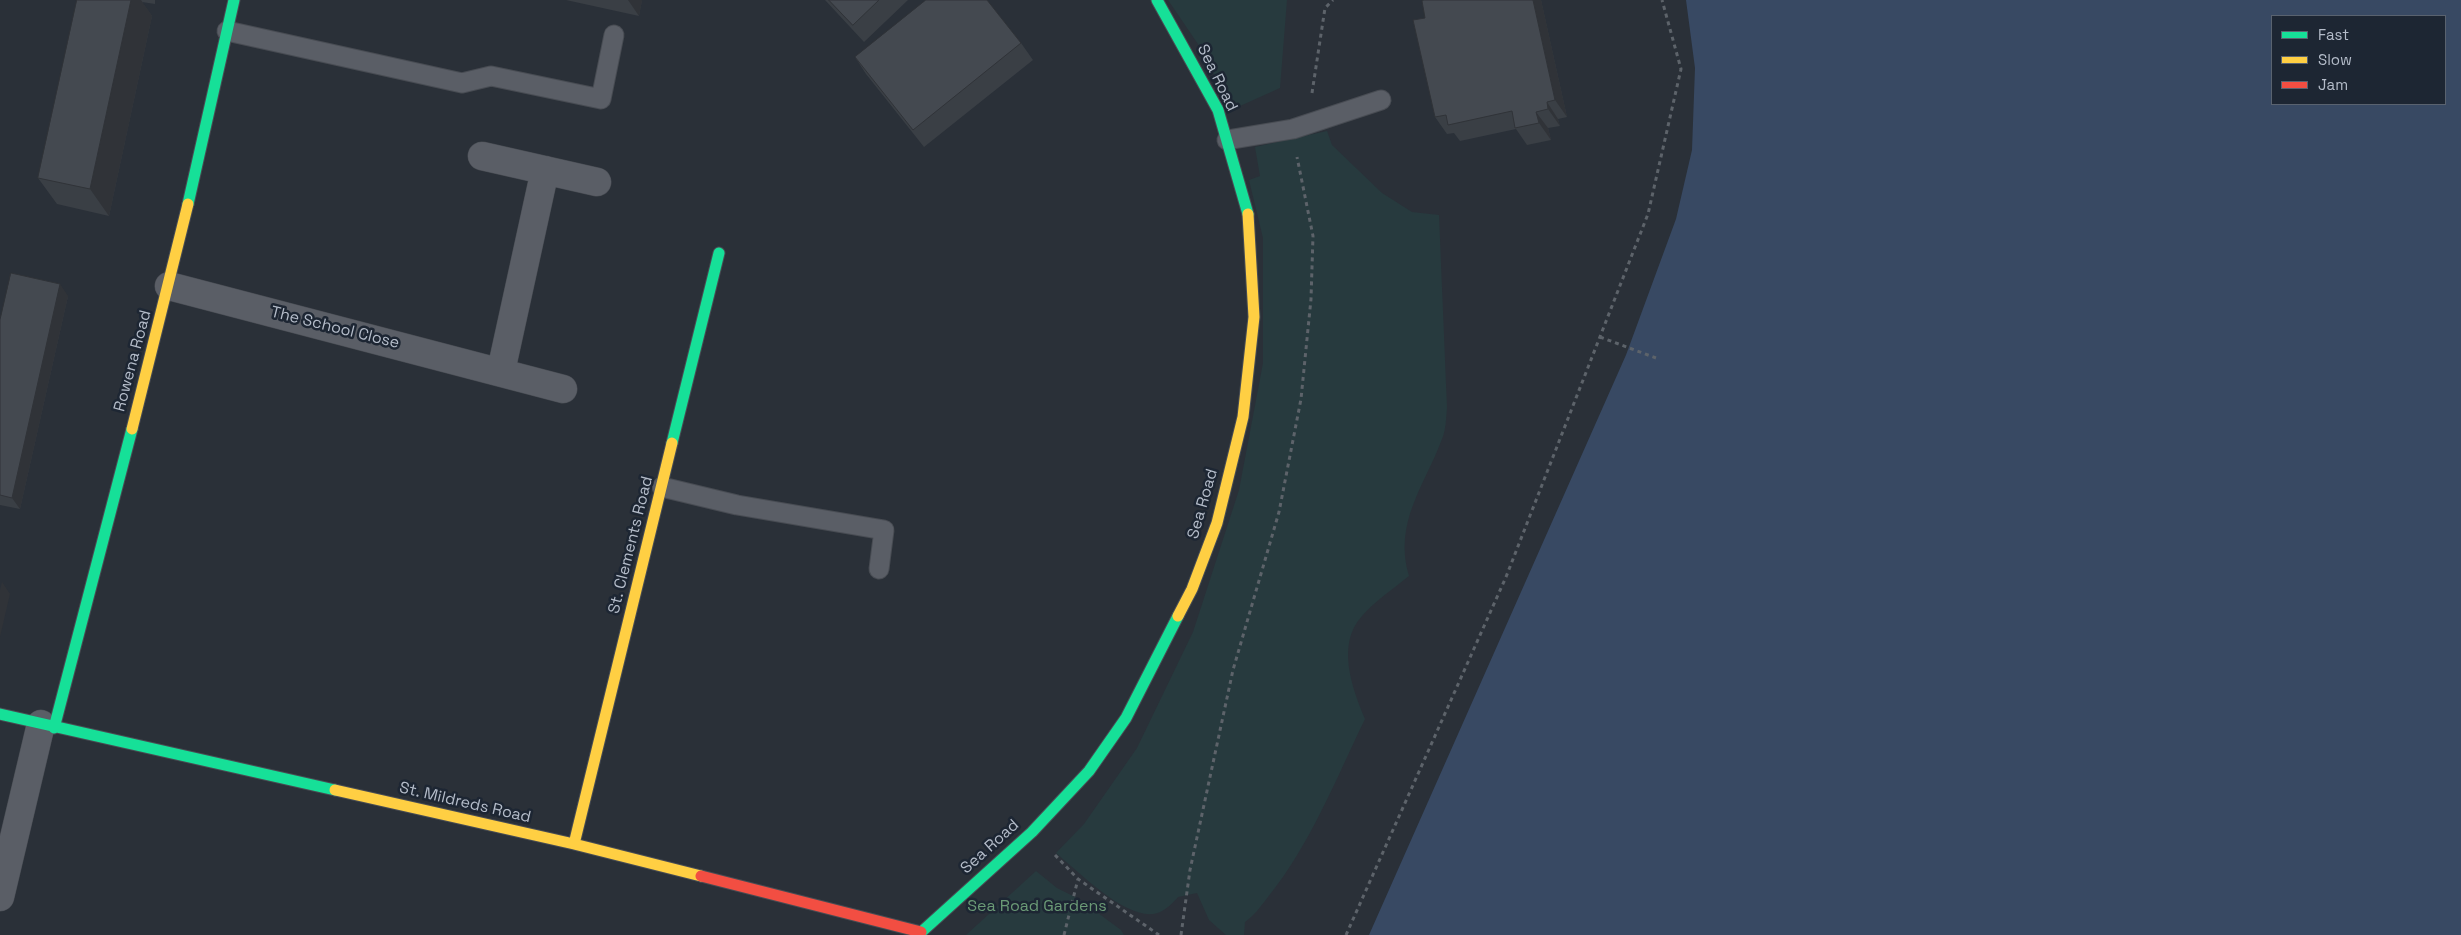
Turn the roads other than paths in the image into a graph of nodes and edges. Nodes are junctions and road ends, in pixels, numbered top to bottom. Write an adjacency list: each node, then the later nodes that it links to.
1 (234, 0): 3 (street, Rowena Road)
2 (1157, 0): 6 (street, Sea Road)
3 (227, 31): 4 (lane); 11 (street, Rowena Road)
4 (614, 35)
5 (1381, 100): 6 (lane)
6 (1226, 140): 20 (street, Sea Road)
7 (482, 156): 8 (street)
8 (545, 170): 9 (street); 12 (street)
9 (596, 182)
10 (719, 253): 14 (street, St. Clements Road)
11 (169, 286): 12 (street, The School Close); 17 (street, Rowena Road)
12 (501, 371): 13 (street, The School Close)
13 (564, 389)
14 (662, 487): 15 (lane); 18 (street, St. Clements Road)
15 (879, 569)
16 (0, 714): 17 (street, St. Mildreds Road)
17 (48, 726): 18 (street, St. Mildreds Road); 19 (street)
18 (574, 844): 20 (street, St. Mildreds Road)
19 (0, 897)
20 (920, 933)

